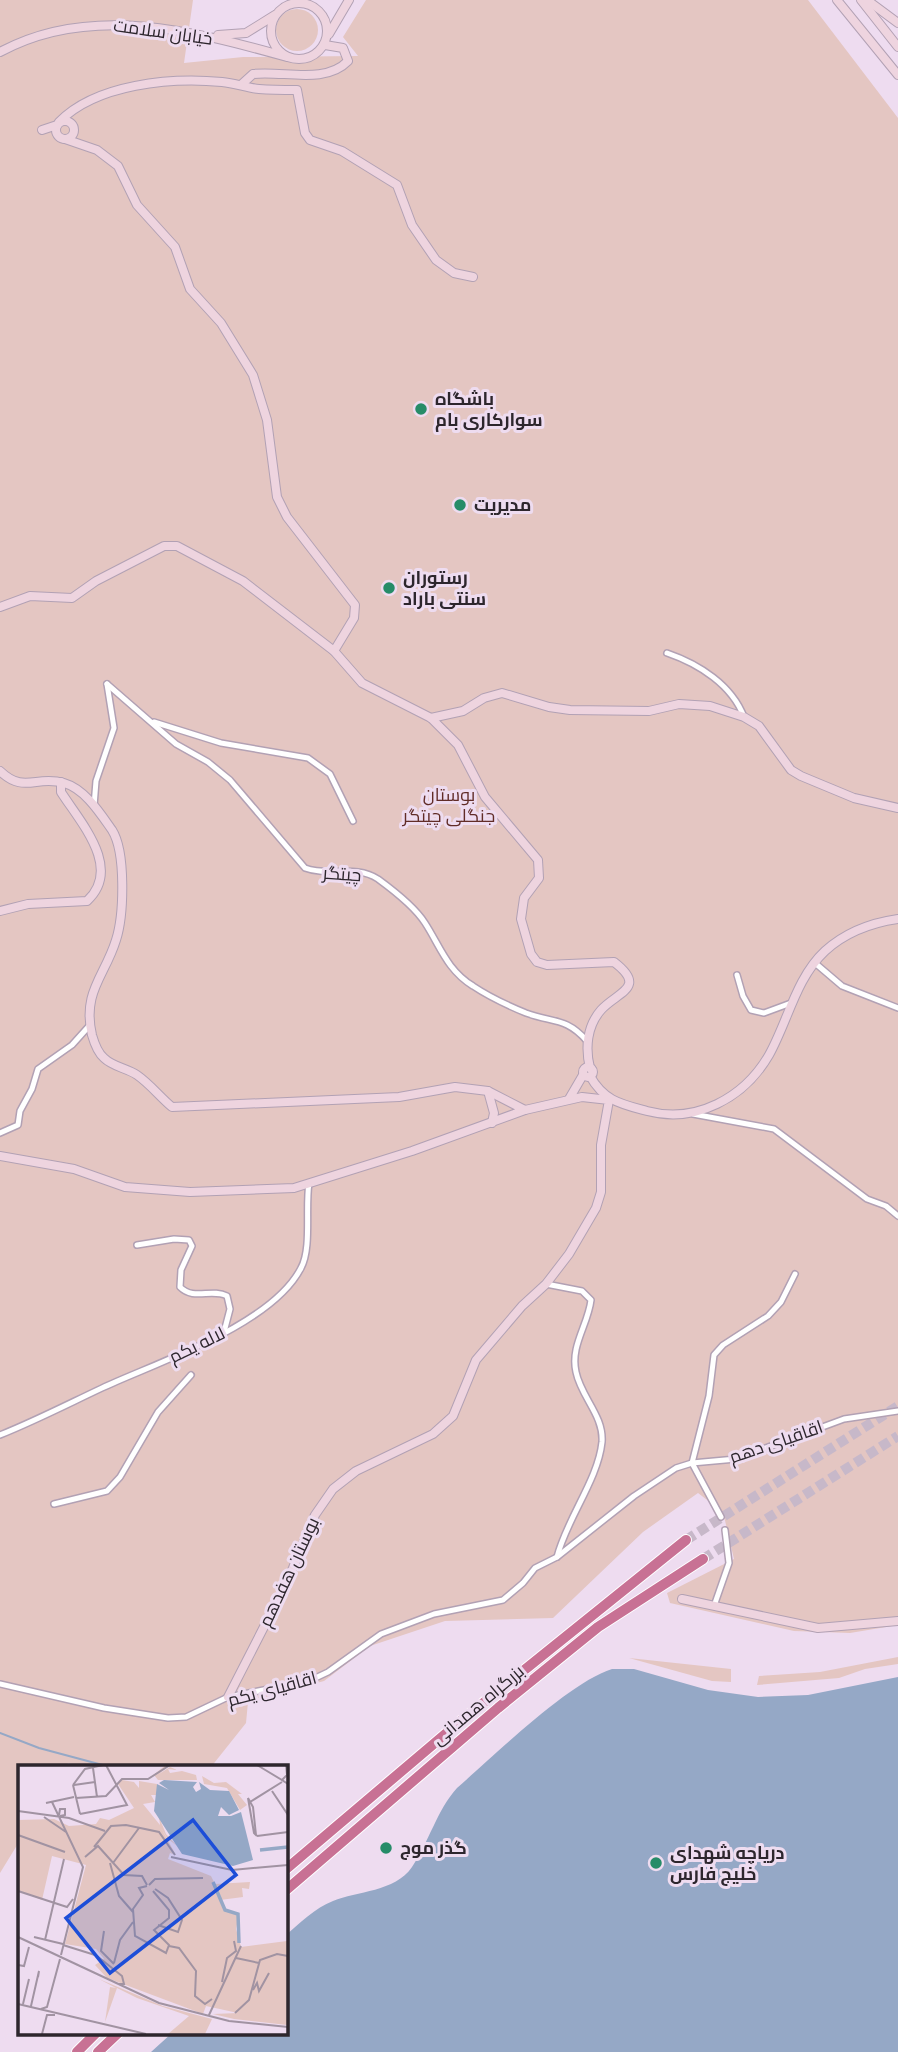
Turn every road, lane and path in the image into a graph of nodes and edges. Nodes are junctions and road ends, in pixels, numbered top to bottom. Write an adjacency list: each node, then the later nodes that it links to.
1 (311, 0): 6 (street)
2 (349, 0): 10 (street)
3 (837, 0): 15 (street)
4 (860, 0): 12 (street)
5 (867, 0): 9 (street)
6 (299, 2): 7 (street); 10 (street)
7 (281, 3): 8 (street)
8 (275, 15): 11 (street, خیابان سلامت); 14 (street)
9 (898, 23)
10 (326, 41): 14 (street); 16 (street)
11 (0, 47)
12 (898, 47)
13 (0, 52): 14 (street, خیابان سلامت)
14 (287, 57)
15 (898, 75)
16 (242, 84): 17 (street); 22 (street)
17 (79, 106): 18 (street); 19 (street)
18 (58, 123): 19 (street); 20 (street); 20 (street)
19 (74, 129): 20 (street); 21 (street)
20 (61, 137): 21 (street)
21 (83, 145): 24 (street)
22 (473, 277)
23 (0, 607): 24 (street)
24 (334, 651): 27 (street)
25 (667, 653): 26 (street)
26 (744, 717): 27 (street); 32 (street)
27 (431, 719): 41 (street)
28 (151, 721): 31 (street, چیتگر); 33 (street); 41 (street, چیتگر)
29 (0, 771): 30 (street)
30 (61, 782): 31 (street); 34 (street)
31 (94, 807): 40 (street)
32 (898, 808)
33 (353, 821)
34 (0, 911)
35 (898, 919): 36 (street)
36 (815, 963): 38 (street); 39 (street)
37 (737, 975): 38 (street)
38 (792, 1003): 47 (street)
39 (898, 1008)
40 (90, 1025): 43 (street); 49 (street)
41 (587, 1041): 42 (street)
42 (588, 1073): 44 (street); 45 (street)
43 (488, 1091): 46 (street); 48 (street)
44 (569, 1099): 45 (street); 46 (street)
45 (609, 1100): 47 (street); 55 (street, بوستان هفدهم)
46 (525, 1110): 48 (street)
47 (692, 1114): 52 (street)
48 (492, 1123): 51 (street)
49 (0, 1133)
50 (0, 1156): 51 (street)
51 (309, 1183): 56 (street, لاله یکم)
52 (898, 1216)
53 (138, 1245): 56 (street)
54 (795, 1274): 60 (street)
55 (546, 1284): 65 (street); 71 (street, بوستان هفدهم)
56 (224, 1332): 59 (street, لاله یکم)
57 (191, 1374): 61 (street)
58 (898, 1411): 60 (street, اقاقیای دهم)
59 (0, 1436)
60 (692, 1463): 62 (street); 65 (street, اقاقیای دهم)
61 (54, 1504)
62 (721, 1517)
63 (725, 1530): 68 (street)
64 (686, 1540): 72 (highway, بزرگراه همدانی)
65 (557, 1557): 71 (street, اقاقیای یکم)
66 (703, 1559): 73 (highway, بزرگراه همدانی)
67 (682, 1599): 68 (street)
68 (714, 1606): 69 (street)
69 (898, 1621)
70 (0, 1684): 71 (street, اقاقیای یکم)
71 (228, 1697)
72 (287, 1868)
73 (287, 1889)
74 (94, 2035): 76 (highway)
75 (116, 2035): 77 (highway)
76 (77, 2052)
77 (98, 2052)

